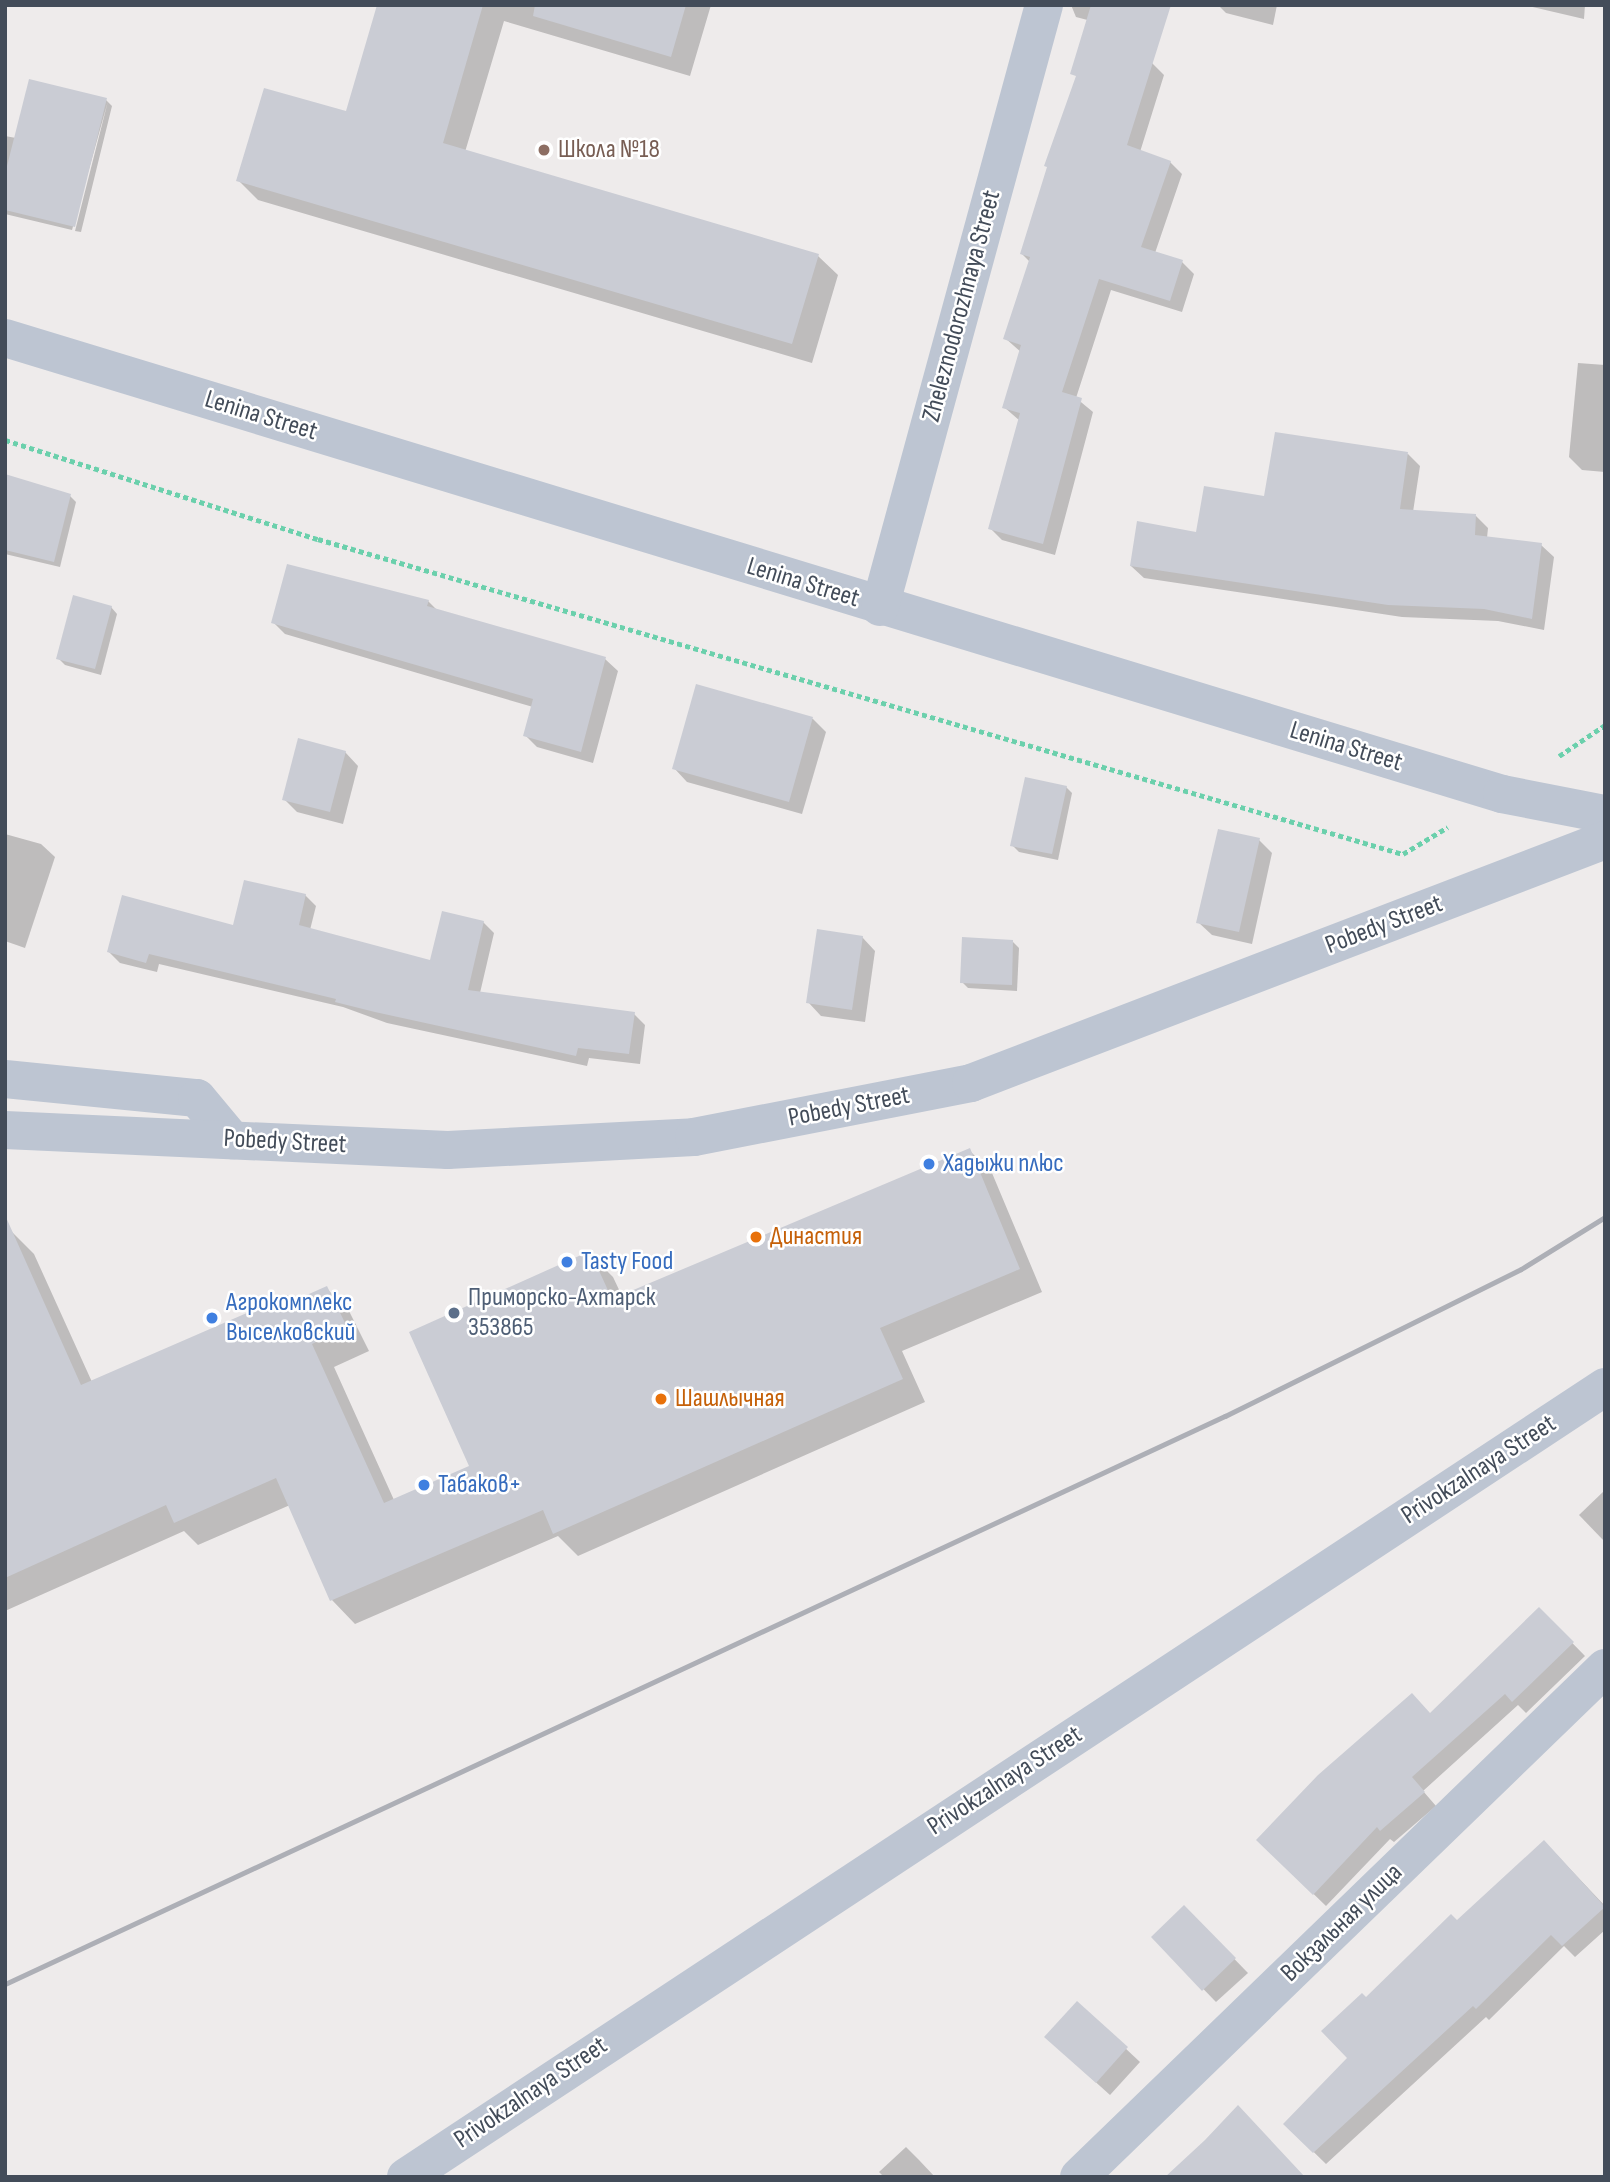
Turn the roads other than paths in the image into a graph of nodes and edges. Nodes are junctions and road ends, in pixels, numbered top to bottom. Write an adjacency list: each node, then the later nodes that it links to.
1 (1044, 5): 3 (street, Zheleznodorozhnaya Street)
2 (5, 338): 3 (street, Lenina Street)
3 (880, 607): 4 (street, Lenina Street)
4 (1605, 814)
5 (1605, 840): 8 (street, Pobedy Street)
6 (5, 1079): 8 (street)
7 (5, 1130): 8 (street, Pobedy Street)
8 (232, 1140)
9 (1605, 1387): 11 (street, Privokzalnaya Street)
10 (1605, 1668): 12 (street, Вокзальная улица)
11 (406, 2177)
12 (1079, 2177)

